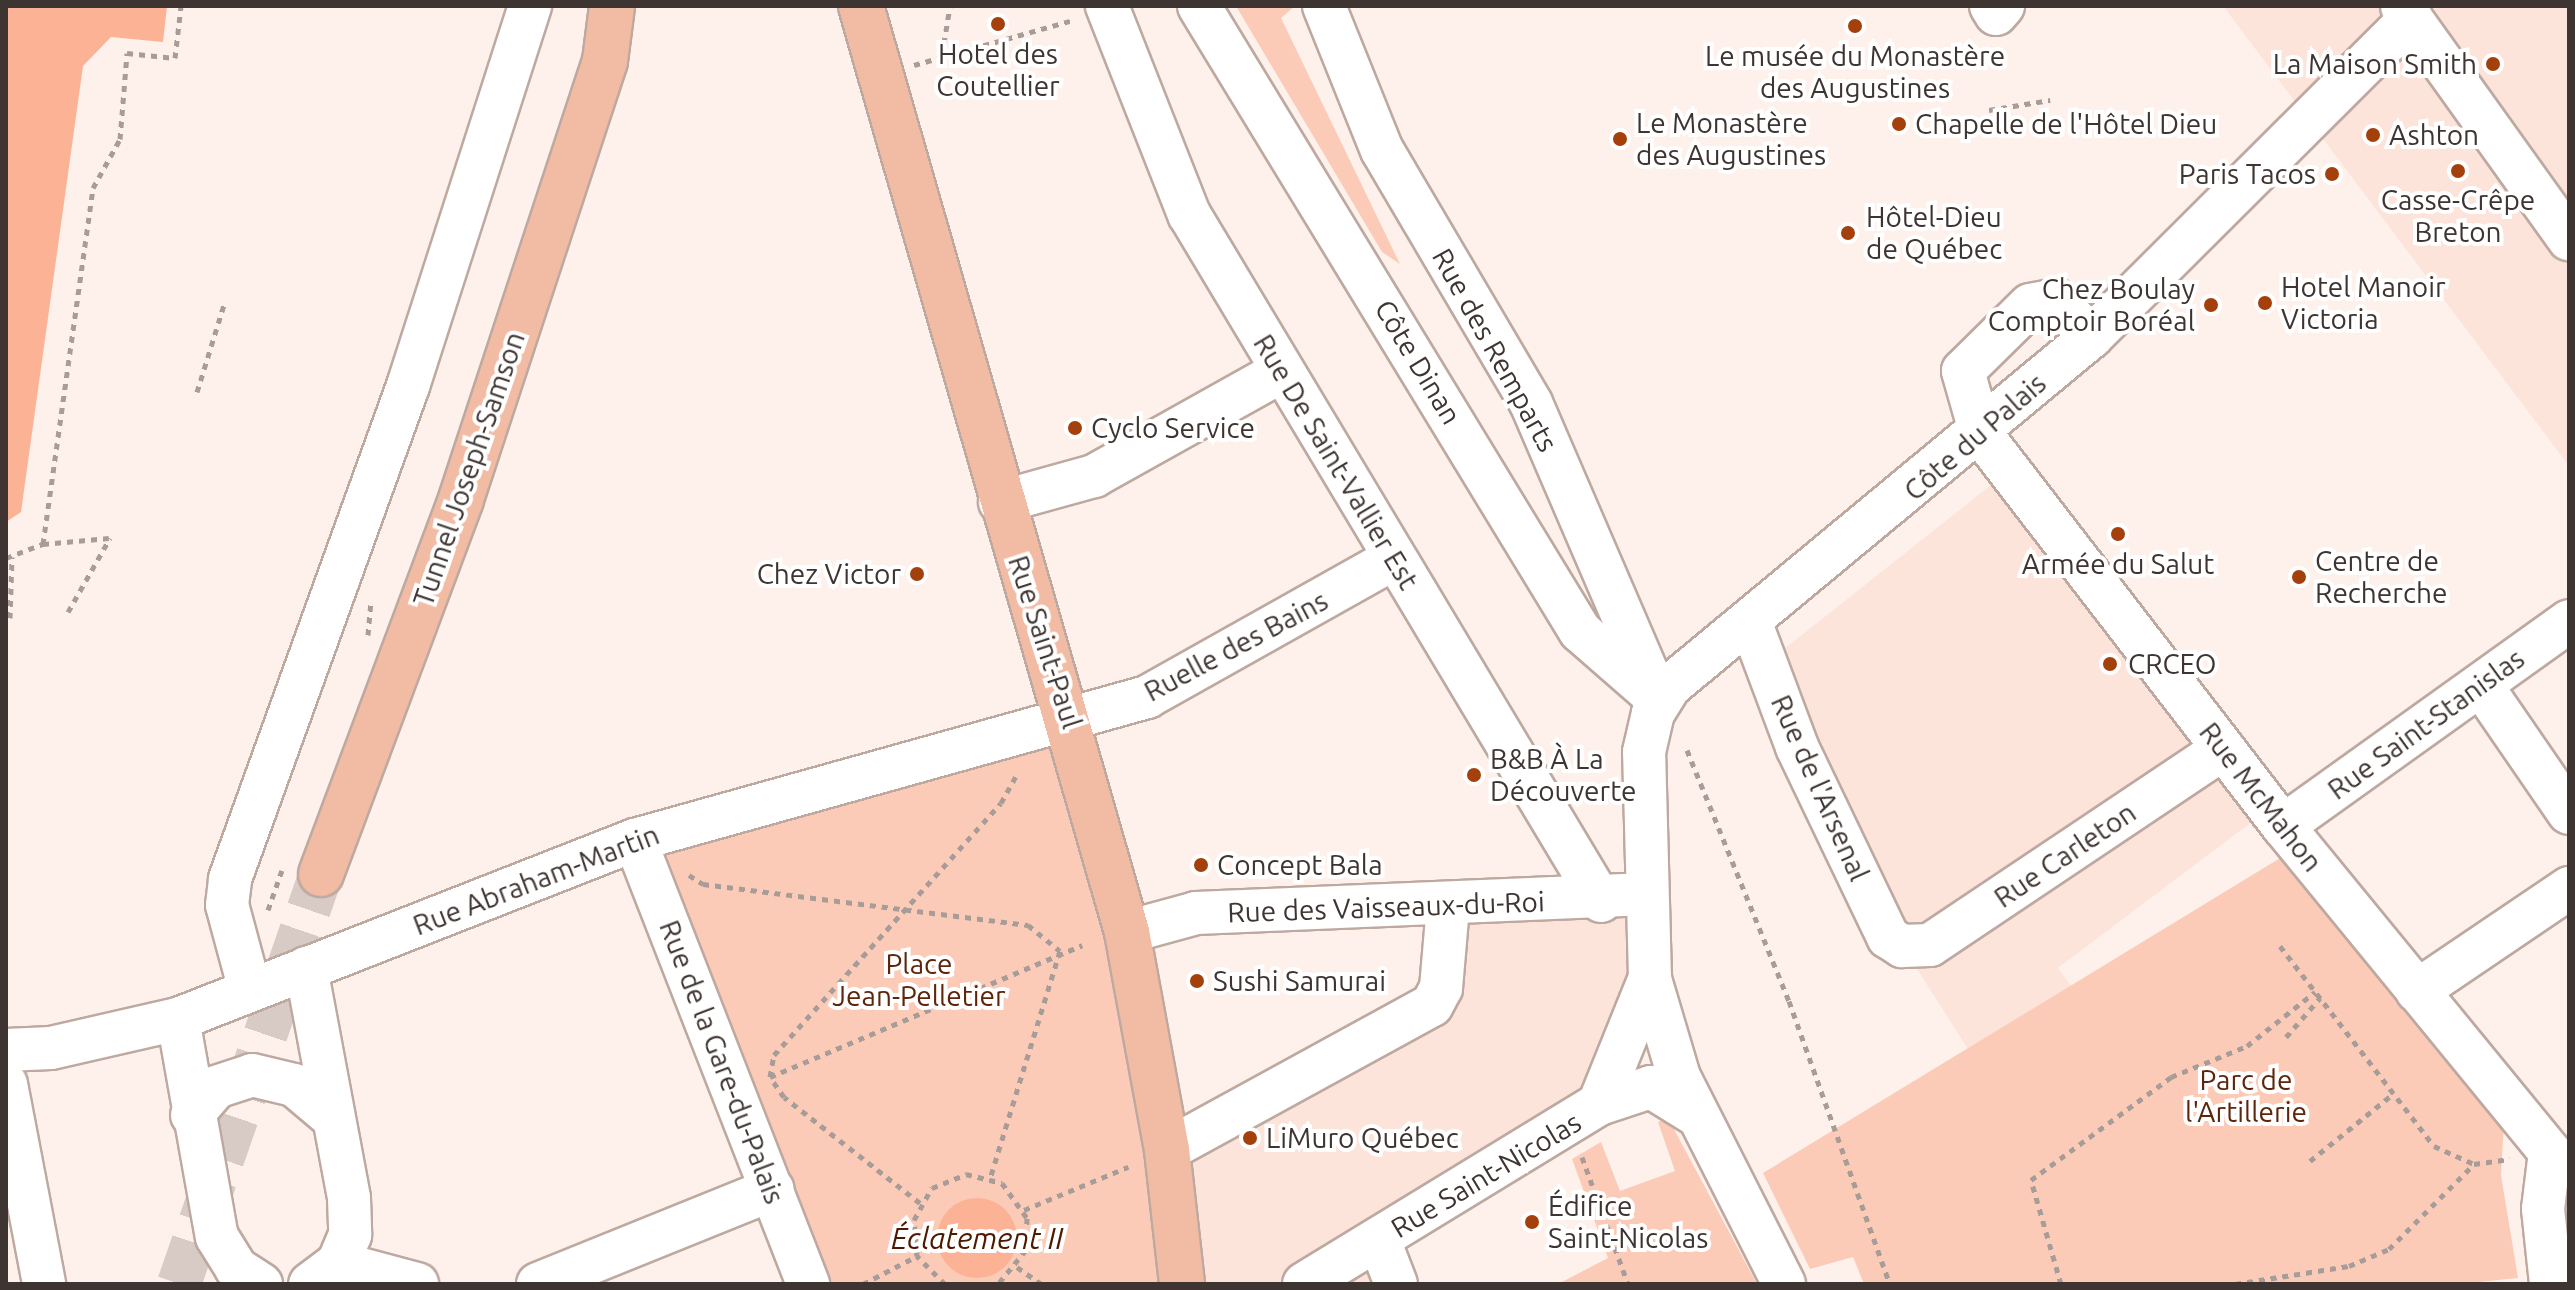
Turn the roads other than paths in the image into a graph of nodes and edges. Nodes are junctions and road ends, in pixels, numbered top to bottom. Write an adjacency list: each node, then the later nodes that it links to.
1 (530, 6): 34 (street)
2 (612, 6): 9 (main road, Tunnel Joseph-Samson)
3 (643, 6): 9 (main road, Tunnel Joseph-Samson)
4 (1199, 6): 19 (street, Côte Dinan)
5 (1324, 6): 19 (street, Rue des Remparts)
6 (859, 8): 14 (main road, Rue Saint-Paul)
7 (1108, 9): 12 (street, Rue De Saint-Vallier Est)
8 (2407, 12): 10 (street); 11 (street, Côte du Palais)
9 (605, 61): 25 (main road, Tunnel Joseph-Samson)
10 (2569, 239)
11 (2091, 337): 13 (street, Côte du Palais); 13 (street)
12 (1280, 372): 14 (street); 15 (street, Rue De Saint-Vallier Est)
13 (1981, 434): 16 (street, Côte du Palais); 21 (street, Rue McMahon)
14 (1000, 502): 20 (main road, Rue Saint-Paul)
15 (1395, 558): 20 (street, Ruelle des Bains); 28 (street, Rue De Saint-Vallier Est)
16 (1750, 621): 19 (street, Côte du Palais); 31 (street, Rue de l'Arsenal)
17 (2569, 621): 18 (street, Rue Saint-Stanislas)
18 (2481, 685): 22 (street); 23 (street, Rue Saint-Stanislas)
19 (1658, 699): 27 (street)
20 (1070, 716): 24 (street, Rue Abraham-Martin); 30 (main road, Rue Saint-Paul)
21 (2223, 749): 23 (street, Rue McMahon); 31 (street, Rue Carleton)
22 (2569, 813)
23 (2283, 826): 35 (street, Rue McMahon)
24 (635, 840): 32 (street, Rue Abraham-Martin); 46 (street, Rue de la Gare-du-Palais)
25 (321, 874)
26 (2569, 888): 35 (street)
27 (1646, 891): 28 (street, Rue des Vaisseaux-du-Roi); 33 (street, Rue Saint-Nicolas)
28 (1601, 901): 29 (street, Rue des Vaisseaux-du-Roi)
29 (1448, 907): 30 (street, Rue des Vaisseaux-du-Roi); 45 (street)
30 (1127, 932): 45 (main road, Rue Saint-Paul)
31 (1902, 946)
32 (306, 968): 34 (street, Rue Abraham-Martin); 41 (street)
33 (1650, 978): 40 (street, Rue Saint-Nicolas); 42 (street)
34 (250, 990): 36 (street, Rue Abraham-Martin)
35 (2417, 991): 44 (street, Rue McMahon)
36 (178, 1019): 37 (street, Rue Abraham-Martin); 39 (street)
37 (6, 1050)
38 (6, 1084): 43 (street)
39 (192, 1115): 41 (street); 50 (street)
40 (1585, 1115): 42 (street); 47 (street, Rue Saint-Nicolas)
41 (331, 1116): 48 (street)
42 (1698, 1116): 57 (street)
43 (11, 1136): 49 (street)
44 (2560, 1151): 58 (street)
45 (1147, 1158): 54 (main road, Rue Saint-Paul)
46 (773, 1189): 52 (street); 53 (street, Rue de la Gare-du-Palais)
47 (1379, 1240): 55 (street, Rue Saint-Nicolas); 56 (street)
48 (324, 1273): 51 (street)
49 (44, 1284)
50 (261, 1284)
51 (417, 1284)
52 (538, 1284)
53 (808, 1284)
54 (1182, 1284)
55 (1304, 1284)
56 (1396, 1284)
57 (1784, 1284)
58 (2551, 1284)

